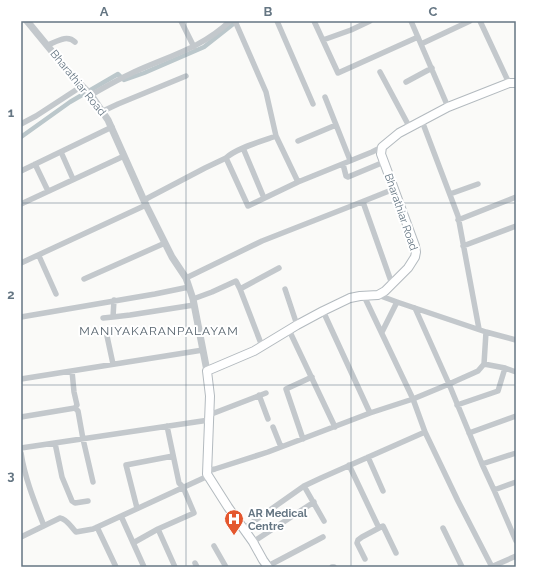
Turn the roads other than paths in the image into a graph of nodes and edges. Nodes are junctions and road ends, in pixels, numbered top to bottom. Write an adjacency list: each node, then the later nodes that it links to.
1 (27, 21): 15 (street, Bharathiar Road)
2 (181, 21): 16 (street)
3 (235, 21): 33 (street)
4 (277, 21): 25 (street)
5 (314, 21): 12 (street)
6 (370, 21): 12 (street)
7 (411, 21): 11 (street)
8 (470, 21): 14 (street)
9 (480, 21): 21 (street)
10 (227, 22): 16 (street)
11 (418, 37): 12 (street); 14 (street)
12 (323, 40)
13 (75, 42): 15 (street)
14 (421, 44): 17 (street)
15 (48, 46): 22 (street, Bharathiar Road)
16 (194, 47): 23 (street)
17 (432, 68): 20 (street); 26 (street)
18 (380, 72): 32 (street)
19 (186, 76): 27 (street)
20 (406, 82)
21 (512, 83): 26 (main road)
22 (82, 86): 23 (street, Bharathiar Road); 29 (street)
23 (91, 95): 27 (street, Bharathiar Road)
24 (325, 97): 30 (street)
25 (313, 104)
26 (448, 107): 28 (main road)
27 (103, 111): 31 (street, Bharathiar Road)
28 (422, 121): 32 (main road); 50 (street)
29 (21, 124)
30 (336, 125): 34 (street); 40 (street)
31 (112, 127): 37 (street); 38 (street, Bharathiar Road)
32 (410, 128): 35 (main road)
33 (276, 136): 36 (street); 46 (street)
34 (298, 141)
35 (382, 147): 40 (street); 41 (main road, Bharathiar Road)
36 (243, 148): 39 (street); 52 (street)
37 (61, 152): 42 (street); 45 (street)
38 (124, 156): 45 (street); 53 (street, Bharathiar Road)
39 (226, 158): 52 (street); 53 (street)
40 (350, 160): 43 (street)
41 (384, 162): 43 (street); 48 (main road, Bharathiar Road)
42 (35, 164): 44 (street); 49 (street)
43 (343, 164): 46 (street)
44 (21, 171)
45 (73, 179): 49 (street)
46 (298, 182): 52 (street)
47 (478, 184): 50 (street)
48 (394, 189): 54 (street); 65 (main road, Bharathiar Road)
49 (48, 191): 55 (street)
50 (450, 194): 56 (street)
51 (516, 197): 56 (street)
52 (264, 198)
53 (145, 202): 58 (street, Bharathiar Road); 60 (street)
54 (362, 202): 63 (street); 65 (street)
55 (21, 204)
56 (458, 220): 59 (street)
57 (516, 226): 59 (street)
58 (165, 243): 63 (street, Bharathiar Road); 64 (street)
59 (463, 246): 81 (street)
60 (39, 256): 61 (street); 69 (street)
61 (21, 263)
62 (279, 268): 67 (street)
63 (186, 278): 66 (street, Bharathiar Road)
64 (84, 279)
65 (392, 284): 70 (main road, Bharathiar Road)
66 (189, 287): 72 (street); 73 (street, Bharathiar Road)
67 (240, 288): 73 (street); 87 (street)
68 (285, 289): 80 (street)
69 (56, 294)
70 (378, 295): 71 (main road); 74 (street)
71 (364, 296): 76 (main road); 83 (street)
72 (114, 300): 77 (street); 78 (street)
73 (194, 302): 78 (street); 88 (street, Bharathiar Road)
74 (397, 302): 75 (street); 83 (street)
75 (415, 308): 81 (street); 97 (street)
76 (323, 311): 80 (main road); 103 (street)
77 (21, 317)
78 (114, 317): 79 (street)
79 (103, 318)
80 (297, 325): 82 (main road)
81 (479, 329): 84 (street)
82 (289, 330): 87 (main road); 95 (street)
83 (382, 332): 100 (street)
84 (486, 332): 86 (street); 90 (street)
85 (107, 336): 89 (street)
86 (516, 340)
87 (262, 346): 93 (main road)
88 (203, 350): 89 (street); 93 (street, Bharathiar Road)
89 (113, 364): 92 (street)
90 (484, 364): 91 (street); 97 (street)
91 (505, 368): 94 (street); 101 (street)
92 (72, 371): 96 (street); 102 (street)
93 (207, 371): 106 (main road, Bharathiar Road)
94 (516, 372)
95 (312, 377): 109 (street); 114 (street)
96 (21, 379)
97 (449, 384): 100 (street); 101 (street)
98 (266, 393): 99 (street)
99 (259, 396): 106 (street); 107 (street)
100 (413, 399): 103 (street); 111 (street)
101 (457, 405): 112 (street)
102 (75, 408): 105 (street); 113 (street)
103 (370, 414): 109 (street)
104 (516, 416): 112 (street)
105 (21, 417)
106 (209, 417): 108 (street); 124 (main road, Bharathiar Road)
107 (268, 419)
108 (167, 426): 113 (street); 120 (street)
109 (335, 426): 114 (street)
110 (273, 427): 116 (street)
111 (425, 432): 121 (street); 157 (street)
112 (469, 433): 122 (street)
113 (82, 439): 115 (street); 125 (street)
114 (303, 439): 116 (street)
115 (55, 443): 117 (street); 131 (street)
116 (281, 447): 124 (street)
117 (21, 448)
118 (21, 453): 136 (street)
119 (516, 453): 122 (street)
120 (173, 456): 128 (street); 133 (street)
121 (368, 457): 123 (street); 130 (street)
122 (482, 464): 129 (street)
123 (349, 466): 127 (street); 139 (street)
124 (207, 473): 128 (street); 138 (main road)
125 (92, 482)
126 (516, 482): 129 (street)
127 (304, 486): 132 (street); 138 (street)
128 (183, 487): 133 (street); 141 (street)
129 (494, 490): 144 (street)
130 (383, 491)
131 (88, 501)
132 (314, 502): 135 (street); 145 (street)
133 (137, 508): 134 (street)
134 (122, 516): 137 (street); 146 (street)
135 (324, 521)
136 (44, 526): 137 (street); 142 (street)
137 (97, 527): 151 (street)
138 (243, 528): 145 (main road)
139 (379, 528): 148 (street); 150 (street)
140 (443, 528): 156 (street)
141 (158, 529): 146 (street); 153 (street)
142 (21, 537)
143 (323, 537): 155 (street)
144 (516, 541)
145 (253, 542): 155 (main road)
146 (133, 543): 152 (street)
147 (214, 546): 154 (street)
148 (396, 554)
149 (516, 556): 157 (street)
150 (365, 559)
151 (116, 567)
152 (144, 567)
153 (175, 567)
154 (226, 567)
155 (268, 567)
156 (462, 567)
157 (492, 567)

